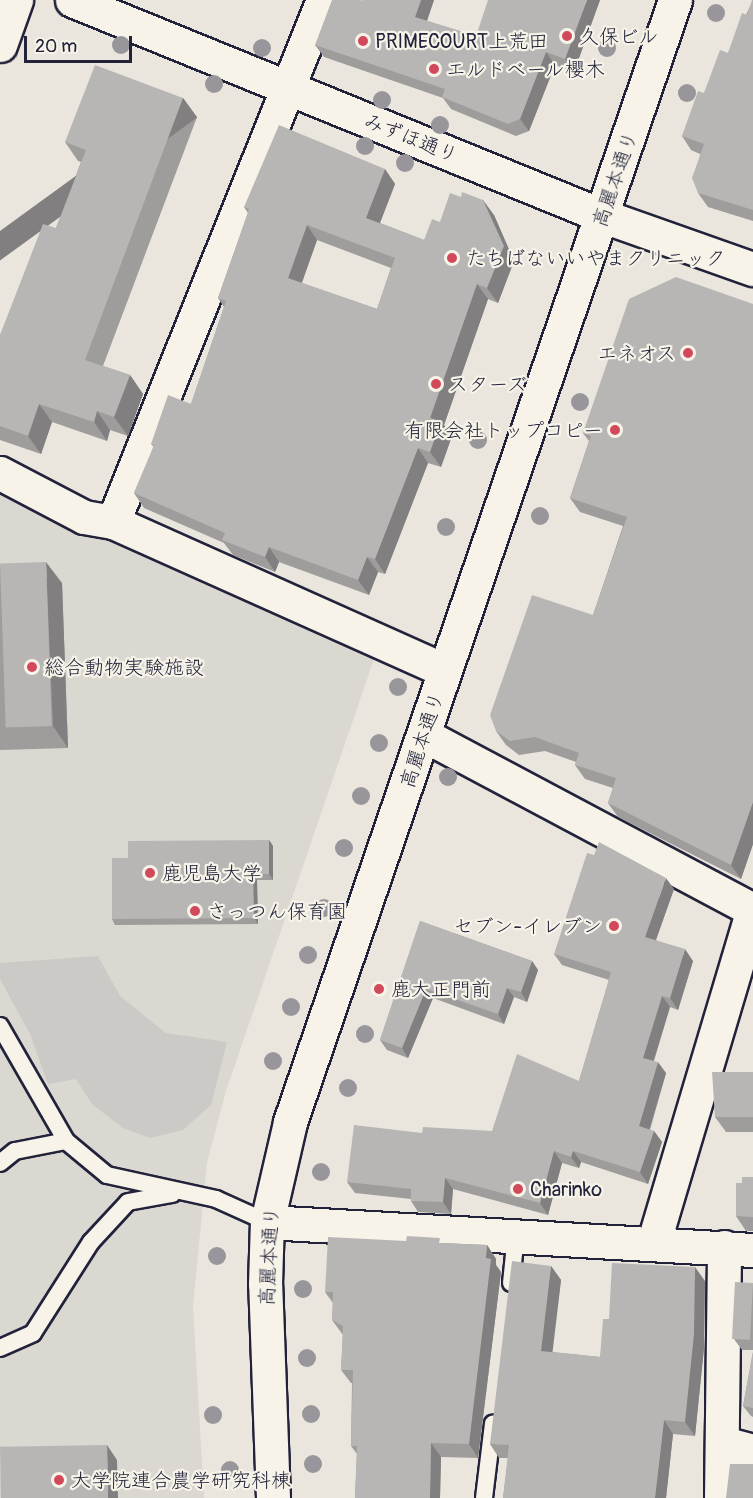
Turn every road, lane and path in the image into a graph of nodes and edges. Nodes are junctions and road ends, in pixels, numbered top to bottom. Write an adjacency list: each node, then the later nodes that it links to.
1 (16, 0): 5 (street)
2 (72, 0): 6 (street, みずほ通り)
3 (323, 0): 6 (street)
4 (675, 0): 7 (street, 高麗本通り)
5 (0, 45)
6 (290, 87): 7 (street, みずほ通り); 10 (street)
7 (603, 216): 8 (street, みずほ通り); 11 (street, 高麗本通り)
8 (753, 269)
9 (0, 473): 10 (street)
10 (113, 522): 11 (street)
11 (444, 670): 12 (street, 高麗本通り)
12 (424, 735): 13 (street); 18 (street, 高麗本通り)
13 (753, 909): 20 (street)
14 (0, 1026): 15 (lane)
15 (66, 1141): 16 (lane); 17 (lane)
16 (0, 1163)
17 (178, 1193): 18 (lane); 23 (lane)
18 (267, 1222): 19 (street); 26 (street, 高麗本通り)
19 (516, 1235): 20 (street); 22 (lane)
20 (654, 1241): 21 (street)
21 (738, 1248): 25 (street)
22 (508, 1304)
23 (0, 1348)
24 (495, 1407): 27 (lane)
25 (738, 1447): 28 (street)
26 (273, 1498)
27 (484, 1498)
28 (721, 1498)

